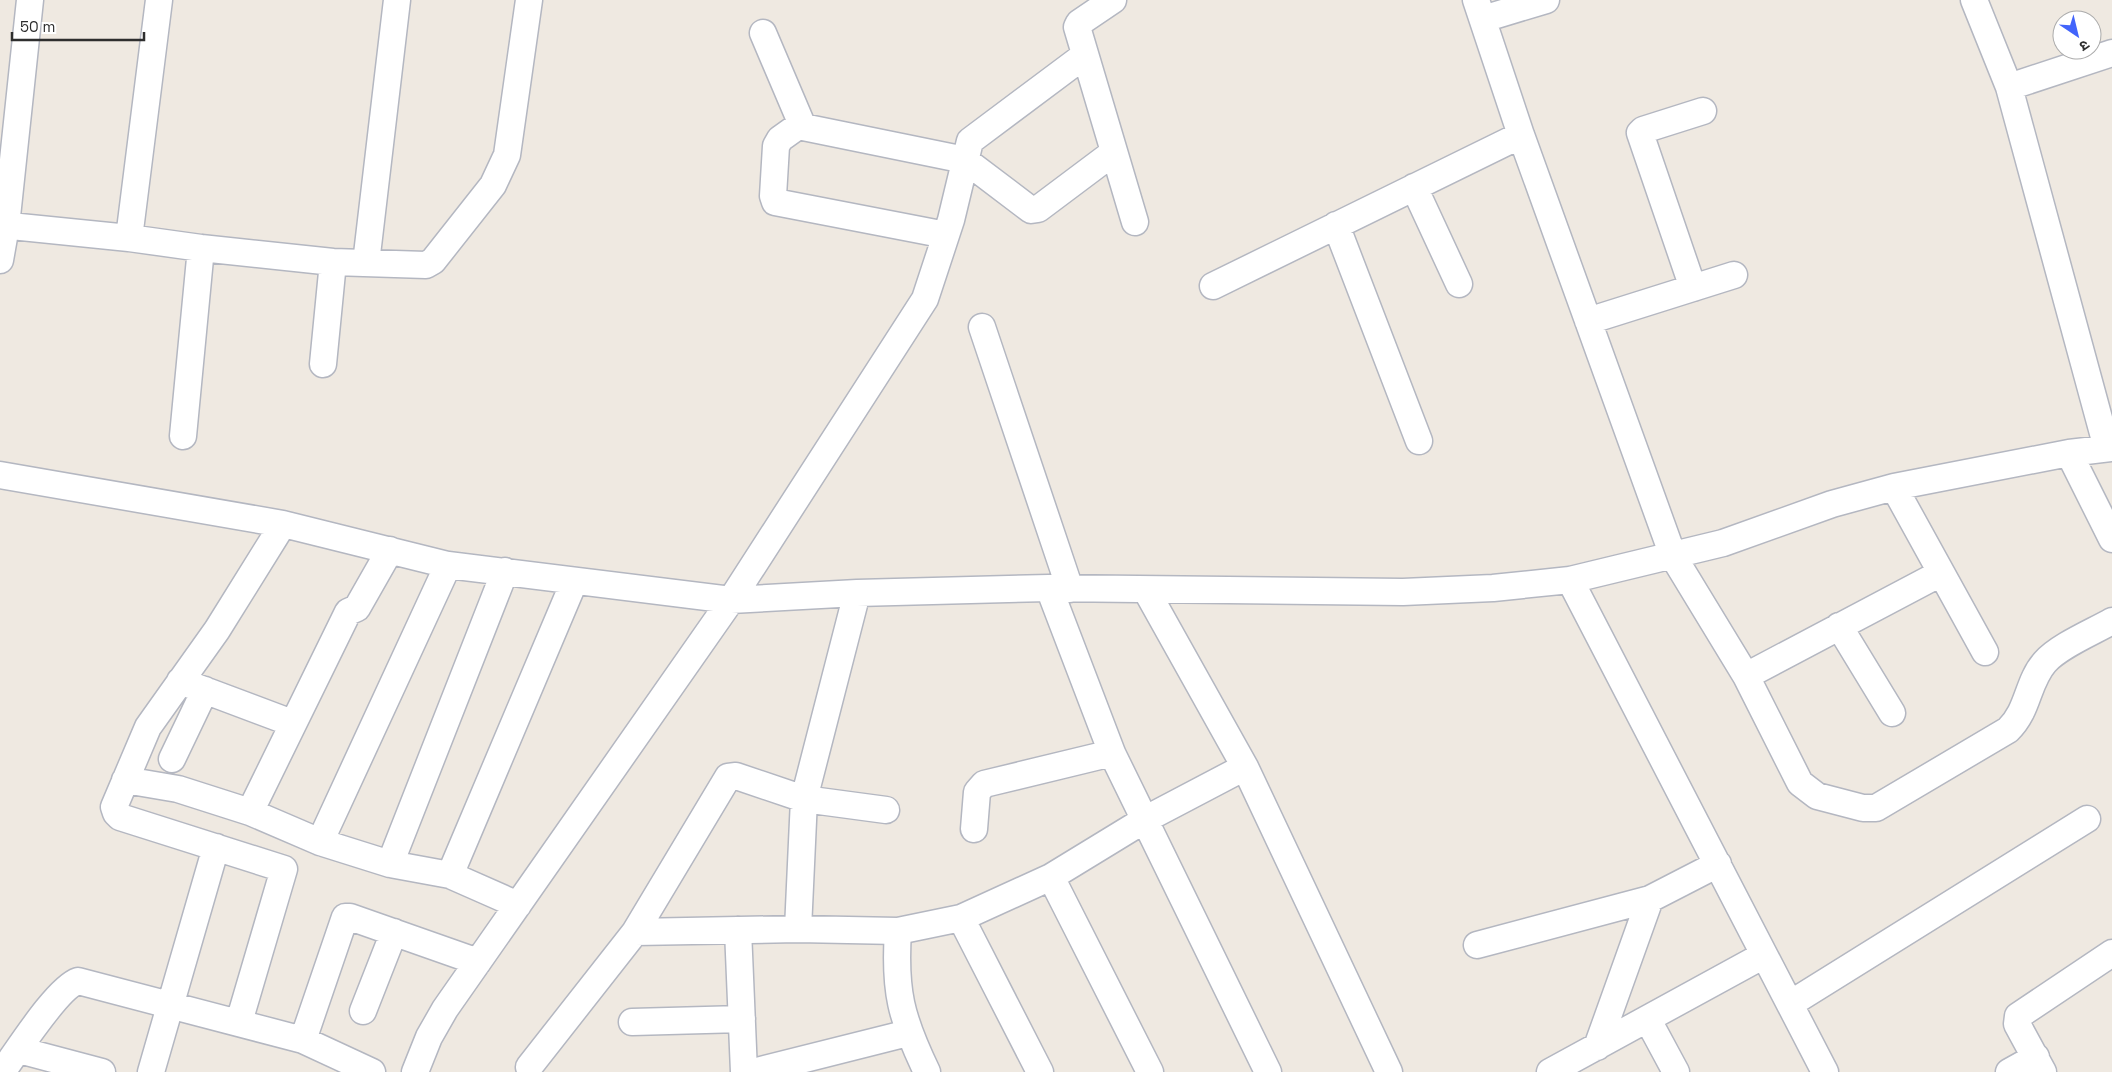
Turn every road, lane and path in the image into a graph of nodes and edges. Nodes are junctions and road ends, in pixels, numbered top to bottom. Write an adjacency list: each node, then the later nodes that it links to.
1 (30, 0): 21 (street)
2 (159, 0): 23 (street)
3 (397, 0): 27 (street)
4 (529, 0): 27 (street)
5 (1112, 0): 11 (street)
6 (1546, 0): 8 (street)
7 (1974, 0): 12 (street)
8 (1479, 10): 15 (street)
9 (763, 33): 14 (street)
10 (2112, 53): 12 (street)
11 (1085, 55): 16 (street); 17 (street)
12 (2009, 87): 37 (street)
13 (1703, 111): 31 (street)
14 (801, 124): 17 (street); 22 (street)
15 (1521, 135): 18 (street); 32 (street)
16 (1114, 152): 17 (street); 19 (street)
17 (965, 160): 22 (street)
18 (1414, 187): 20 (street); 29 (street)
19 (1135, 222)
20 (1336, 225): 30 (street); 36 (street)
21 (3, 226): 23 (street); 25 (street)
22 (946, 235): 53 (street)
23 (129, 238): 24 (street)
24 (201, 248): 26 (street); 35 (street)
25 (0, 260)
26 (334, 262): 27 (street); 34 (street)
27 (366, 263)
28 (1734, 275): 31 (street)
29 (1459, 284)
30 (1213, 286)
31 (1693, 288): 32 (street)
32 (1588, 321): 44 (street)
33 (982, 327): 50 (street)
34 (323, 364)
35 (183, 436)
36 (1419, 441)
37 (2110, 448): 38 (street)
38 (2069, 454): 40 (street); 42 (street)
39 (0, 475): 41 (street)
40 (1894, 487): 44 (street); 47 (street)
41 (284, 524): 43 (street); 58 (street)
42 (2112, 539)
43 (390, 550): 45 (street); 61 (street)
44 (1673, 556): 48 (street); 57 (street)
45 (448, 565): 46 (street); 72 (street)
46 (505, 571): 49 (street); 74 (street)
47 (1941, 573): 55 (street); 56 (street)
48 (1570, 580): 51 (street); 75 (street)
49 (574, 582): 53 (street); 76 (street)
50 (1060, 589): 51 (street); 52 (street); 62 (street)
51 (1146, 590): 64 (street)
52 (857, 593): 53 (street); 66 (street)
53 (731, 600): 79 (street)
54 (2112, 622): 57 (street)
55 (1839, 626): 57 (street); 60 (street)
56 (1985, 652)
57 (1746, 676)
58 (180, 681): 59 (street); 65 (street)
59 (205, 690): 61 (street); 63 (street)
60 (1892, 713)
61 (292, 722): 68 (street)
62 (1112, 754): 69 (street); 71 (street)
63 (172, 759)
64 (1245, 767): 69 (street); 115 (street)
65 (125, 780): 68 (street); 73 (street)
66 (804, 799): 67 (street); 81 (street); 85 (street)
67 (886, 810)
68 (250, 812): 72 (street)
69 (1146, 819): 77 (street); 114 (street)
70 (2087, 819): 91 (street)
71 (974, 829)
72 (320, 842): 74 (street)
73 (216, 847): 90 (street); 95 (street)
74 (390, 864): 76 (street)
75 (1718, 864): 78 (street); 88 (street)
76 (450, 874): 79 (street)
77 (1051, 877): 80 (street); 113 (street)
78 (1650, 899): 86 (street); 99 (street)
79 (518, 905): 89 (street)
80 (961, 918): 83 (street); 112 (street)
81 (798, 929): 82 (street); 83 (street)
82 (738, 930): 85 (street); 93 (street)
83 (898, 931): 97 (street)
84 (394, 932): 89 (street); 92 (street); 98 (street)
85 (635, 932): 102 (street)
86 (1477, 945)
87 (2112, 953): 101 (street)
88 (1764, 955): 91 (street); 94 (street)
89 (478, 962): 108 (street)
90 (169, 1003): 95 (street); 100 (street); 106 (street)
91 (1790, 1004): 118 (street)
92 (363, 1011)
93 (742, 1019): 96 (street); 109 (street)
94 (1648, 1020): 99 (street); 117 (street)
95 (239, 1022): 98 (street)
96 (632, 1022)
97 (908, 1033): 110 (street); 111 (street)
98 (303, 1040): 107 (street)
99 (1598, 1047): 116 (street)
100 (19, 1050): 103 (street); 104 (street)
101 (2039, 1065): 119 (street)
102 (529, 1067)
103 (70, 1068): 105 (street)
104 (2, 1072)
105 (102, 1072)
106 (151, 1072)
107 (372, 1072)
108 (415, 1072)
109 (744, 1072)
110 (753, 1072)
111 (927, 1072)
112 (1040, 1072)
113 (1150, 1072)
114 (1268, 1072)
115 (1389, 1072)
116 (1550, 1072)
117 (1676, 1072)
118 (1825, 1072)
119 (2009, 1072)

